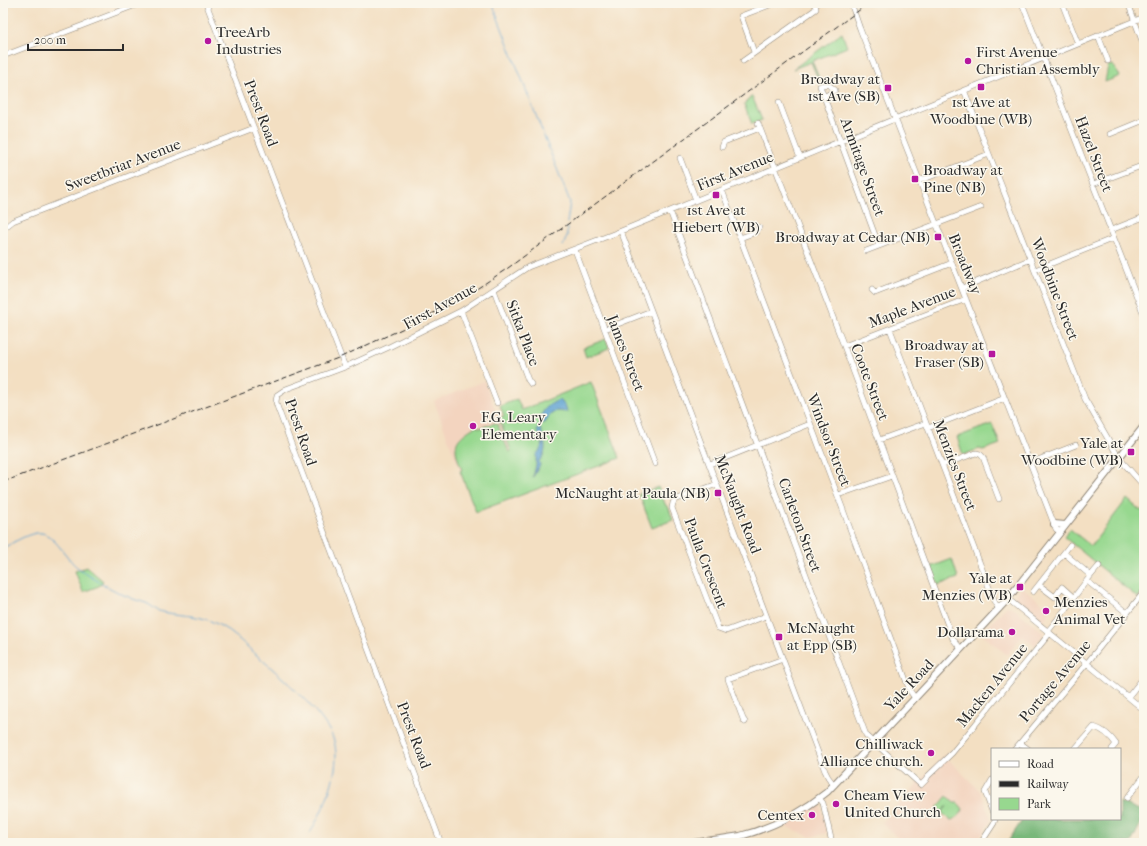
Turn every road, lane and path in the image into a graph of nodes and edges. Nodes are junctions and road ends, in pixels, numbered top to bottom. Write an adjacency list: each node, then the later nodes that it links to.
1 (141, 3): 15 (street)
2 (206, 3): 24 (street, Prest Road)
3 (774, 3): 14 (street)
4 (815, 3): 14 (street)
5 (852, 3): 22 (street, Broadway)
6 (1022, 3): 16 (street, Hazel Street)
7 (1062, 3): 12 (street)
8 (1128, 3): 10 (street)
9 (1144, 17): 10 (street, First Avenue)
10 (1135, 20): 11 (street, First Avenue); 13 (street)
11 (1098, 35): 12 (street, First Avenue); 18 (street)
12 (1078, 44): 16 (street, First Avenue)
13 (1144, 46)
14 (754, 52): 17 (street)
15 (3, 56)
16 (1044, 58): 19 (street, First Avenue); 34 (street, Hazel Street)
17 (743, 61)
18 (1108, 61)
19 (964, 90): 22 (street, First Avenue); 28 (street, Woodbine Street)
20 (824, 97): 26 (street, Armitage Street)
21 (779, 102): 30 (street)
22 (895, 119): 26 (street, First Avenue); 33 (street, Broadway)
23 (1144, 120): 25 (street)
24 (254, 128): 42 (street, Sweetbriar Avenue); 63 (street, Prest Road)
25 (1110, 134)
26 (840, 141): 30 (street, First Avenue); 47 (street, Armitage Street)
27 (722, 147): 32 (street, Coote Street)
28 (989, 154): 33 (street); 50 (street, Woodbine Street)
29 (680, 158): 36 (street)
30 (800, 158): 32 (street, First Avenue)
31 (1144, 165): 34 (street)
32 (775, 168): 35 (street, First Avenue); 62 (street, Coote Street)
33 (919, 181): 40 (street, Broadway)
34 (1093, 184): 43 (street, Hazel Street)
35 (722, 190): 36 (street, First Avenue); 45 (street, Windsor Street)
36 (696, 200): 38 (street, First Avenue)
37 (981, 207): 40 (street)
38 (670, 211): 44 (street, First Avenue); 71 (street, Carleton Street)
39 (1144, 217): 43 (street)
40 (936, 224): 47 (street); 51 (street, Broadway)
41 (759, 227): 45 (street)
42 (3, 229)
43 (1111, 230): 46 (street, Hazel Street)
44 (622, 231): 48 (street, First Avenue); 58 (street, McNaught Road)
45 (740, 238): 67 (street, Windsor Street)
46 (1114, 238): 52 (street); 59 (street, Hazel Street)
47 (880, 246): 49 (street)
48 (575, 250): 54 (street, First Avenue); 60 (street, James Street)
49 (866, 251)
50 (1030, 259): 52 (street, Woodbine Street); 53 (street, Maple Avenue)
51 (952, 263): 53 (street, Broadway); 55 (street)
52 (1035, 270): 73 (street, Woodbine Street)
53 (962, 288): 56 (street, Broadway)
54 (494, 290): 57 (street, First Avenue); 64 (street, Sitka Place)
55 (872, 290)
56 (966, 299): 61 (street, Maple Avenue); 65 (street, Broadway)
57 (461, 311): 63 (street, First Avenue); 66 (street)
58 (651, 311): 60 (street); 76 (street, McNaught Road)
59 (1144, 315)
60 (605, 329): 75 (street, James Street)
61 (890, 329): 62 (street, Maple Avenue); 68 (street, Menzies Street)
62 (844, 346): 70 (street, Coote Street)
63 (345, 367): 123 (street, Prest Road)
64 (531, 384)
65 (1005, 398): 68 (street); 74 (street, Broadway)
66 (497, 403)
67 (810, 424): 71 (street); 81 (street, Windsor Street)
68 (927, 425): 70 (street); 77 (street, Menzies Street)
69 (1144, 426): 73 (main road, Yale Road)
70 (879, 440): 78 (street, Coote Street)
71 (758, 445): 76 (street); 108 (street, Carleton Street)
72 (1076, 445): 74 (street)
73 (1119, 458): 80 (street, Woodbine Street); 84 (main road, Yale Road)
74 (1030, 463): 83 (street, Broadway)
75 (655, 464)
76 (710, 464): 79 (street, McNaught Road)
77 (943, 465): 82 (street); 96 (street, Menzies Street)
78 (892, 476): 81 (street); 100 (street, Coote Street)
79 (717, 484): 98 (street, McNaught Road); 98 (street, Paula Crescent)
80 (1144, 486)
81 (838, 495): 105 (street, Windsor Street)
82 (999, 499)
83 (1054, 524): 84 (main road); 85 (street, Broadway)
84 (1065, 525): 85 (main road, Yale Road)
85 (1060, 532): 95 (main road, Yale Road)
86 (1070, 545): 87 (street)
87 (1064, 553): 89 (street); 91 (street)
88 (1099, 566): 89 (street, Macken Avenue)
89 (1090, 575): 90 (street, Macken Avenue)
90 (1086, 581): 94 (street, Macken Avenue); 97 (street)
91 (1039, 584): 92 (street); 94 (street)
92 (1033, 592)
93 (1144, 592): 97 (street, Portage Avenue)
94 (1073, 597): 99 (street, Macken Avenue)
95 (1008, 599): 96 (main road, Yale Road); 99 (street)
96 (999, 609): 100 (main road, Yale Road)
97 (1127, 613): 102 (street, Portage Avenue)
98 (766, 616): 101 (street, McNaught Road)
99 (1049, 632): 102 (street); 114 (street, Macken Avenue)
100 (961, 649): 105 (main road, Yale Road)
101 (783, 658): 107 (street); 117 (street, McNaught Road)
102 (1086, 663): 104 (street); 109 (street, Portage Avenue)
103 (1144, 677): 104 (street)
104 (1128, 696): 106 (street)
105 (915, 698): 108 (main road, Yale Road)
106 (1144, 710)
107 (745, 722)
108 (874, 742): 114 (street, Carleton Street); 117 (main road, Yale Road)
109 (1020, 743): 110 (street, Portage Avenue); 111 (street)
110 (1016, 748)
111 (1027, 748)
112 (1076, 748): 113 (street)
113 (1113, 748)
114 (952, 753)
115 (1144, 776): 119 (street)
116 (991, 782): 120 (street)
117 (834, 785): 118 (main road, Yale Road)
118 (819, 798): 122 (main road, Yale Road); 125 (street)
119 (1127, 798)
120 (991, 808)
121 (995, 820): 126 (street)
122 (720, 841): 124 (main road, Yale Road)
123 (441, 843)
124 (694, 843)
125 (832, 843)
126 (981, 843)

